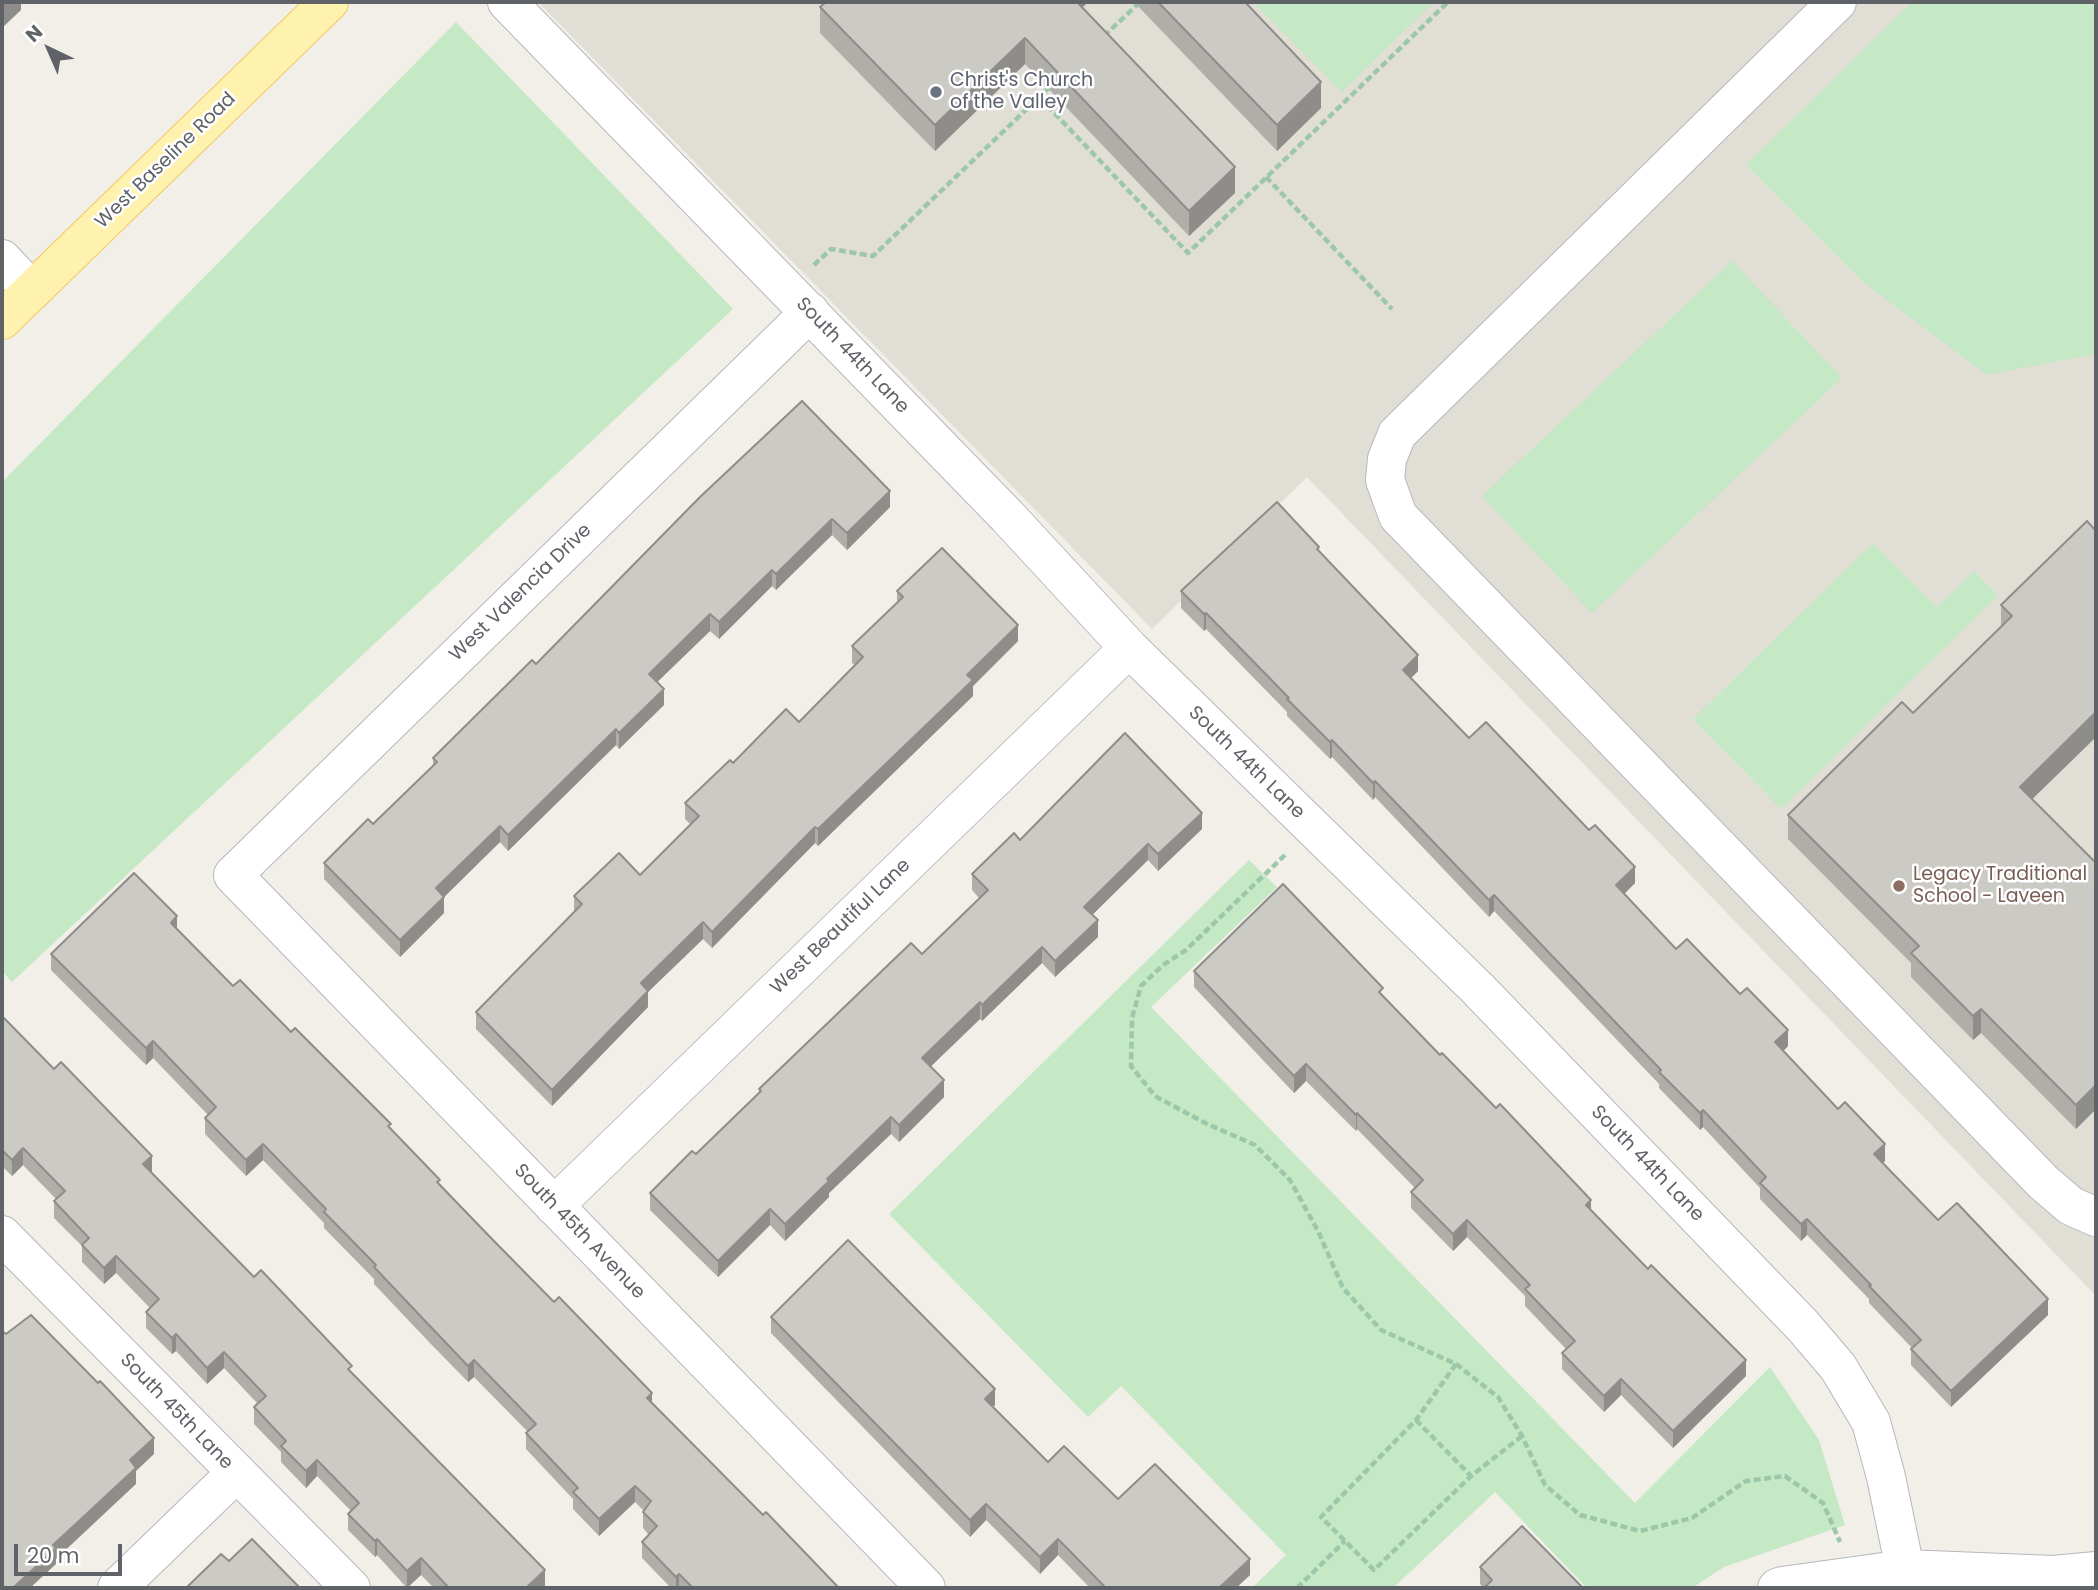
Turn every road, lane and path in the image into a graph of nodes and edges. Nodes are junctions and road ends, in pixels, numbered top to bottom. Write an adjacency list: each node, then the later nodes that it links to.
1 (329, 2): 12 (main road, West Baseline Road)
2 (508, 2): 14 (street, South 44th Lane)
3 (1140, 2): 6 (path)
4 (1448, 2): 9 (path)
5 (1837, 2): 20 (street)
6 (1100, 40)
7 (1060, 78): 8 (path)
8 (1040, 97): 9 (path); 11 (path)
9 (1266, 177): 13 (path)
10 (2, 259): 12 (street)
11 (811, 268)
12 (32, 291): 15 (main road, West Baseline Road)
13 (1392, 309)
14 (810, 312): 16 (street, South 44th Lane); 18 (street, West Valencia Drive)
15 (2, 320)
16 (1129, 648): 19 (street, West Beautiful Lane); 29 (street, South 44th Lane)
17 (1285, 855): 22 (path)
18 (233, 875): 19 (street, South 45th Avenue)
19 (554, 1206): 33 (street, South 45th Avenue)
20 (2096, 1217)
21 (7, 1251): 25 (street, South 45th Lane)
22 (1456, 1364): 23 (path); 24 (path)
23 (1416, 1420): 26 (path); 27 (path)
24 (1522, 1436): 26 (path); 28 (path)
25 (236, 1474): 31 (street); 32 (street, South 45th Lane)
26 (1471, 1476): 27 (path)
27 (1345, 1541): 34 (path)
28 (1840, 1543)
29 (1905, 1569): 30 (street); 35 (street)
30 (2096, 1571)
31 (117, 1588)
32 (351, 1588)
33 (926, 1588)
34 (1297, 1588)
35 (1777, 1588)

